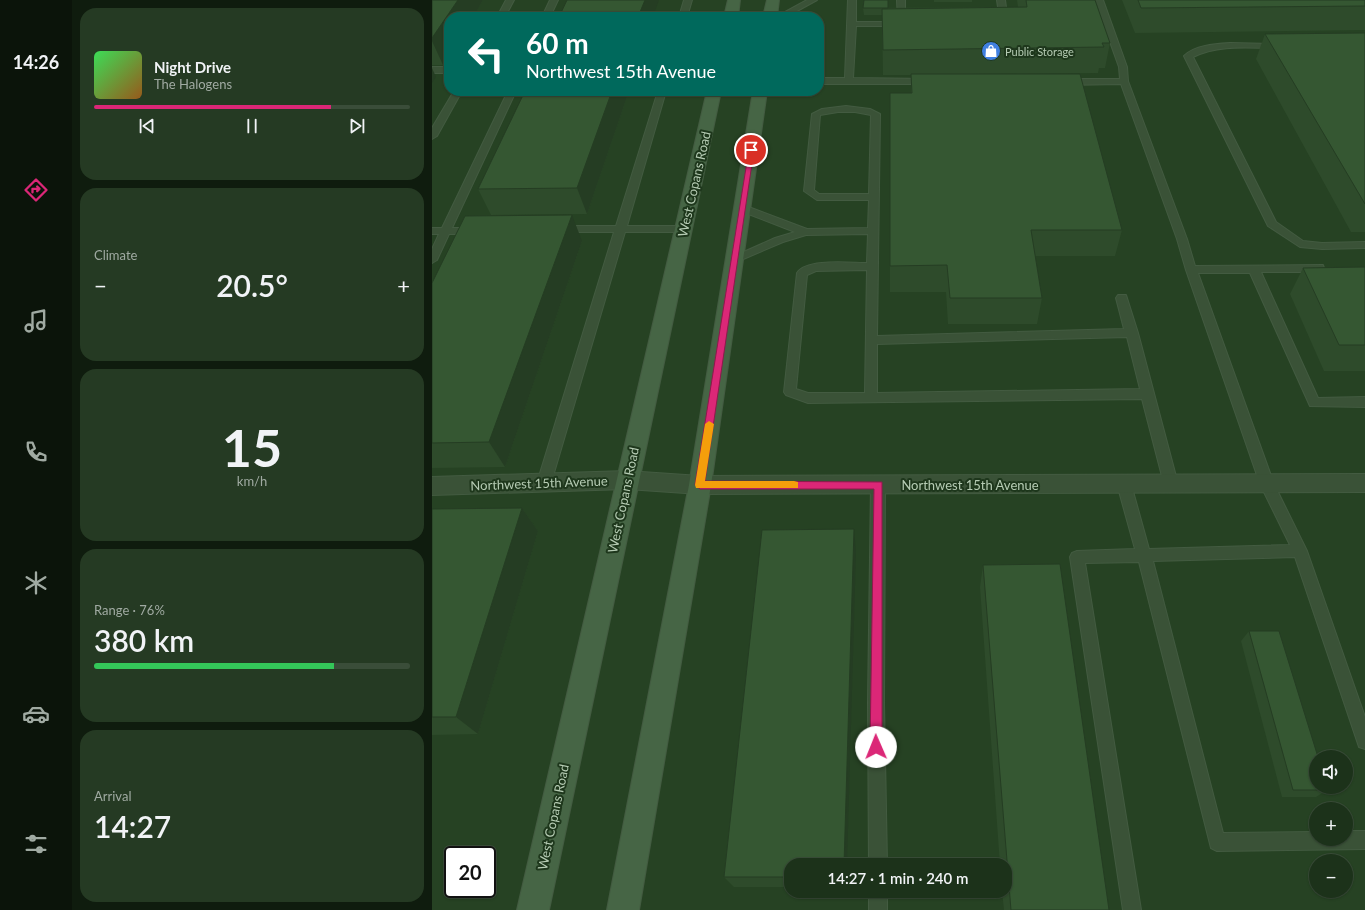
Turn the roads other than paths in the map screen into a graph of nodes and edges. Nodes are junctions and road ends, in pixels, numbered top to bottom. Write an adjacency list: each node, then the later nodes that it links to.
1 (510, 0): 11 (lane)
2 (554, 0): 12 (lane)
3 (688, 0): 13 (lane)
4 (734, 0): 14 (main road)
5 (773, 0): 15 (main road)
6 (813, 0): 16 (lane)
7 (852, 0): 18 (lane)
8 (901, 0): 18 (lane)
9 (1001, 0): 17 (lane)
10 (1099, 0): 24 (lane)
11 (504, 12)
12 (548, 12)
13 (684, 12)
14 (731, 12)
15 (771, 12)
16 (790, 12)
17 (986, 23)
18 (852, 24): 23 (lane)
19 (1289, 46): 43 (lane)
20 (432, 70): 21 (lane)
21 (444, 70)
22 (824, 81): 23 (lane)
23 (849, 81): 25 (lane)
24 (1124, 81): 26 (lane); 48 (lane)
25 (941, 82)
26 (1058, 82)
27 (455, 96): 32 (lane)
28 (510, 96): 40 (lane)
29 (660, 96): 35 (lane)
30 (713, 96): 36 (main road, West Copans Road)
31 (759, 96): 34 (main road)
32 (432, 136)
33 (874, 197): 33 (lane); 41 (lane)
34 (742, 208): 42 (lane); 45 (main road)
35 (620, 228): 36 (lane); 37 (lane); 57 (lane)
36 (684, 228): 56 (main road, West Copans Road)
37 (549, 229)
38 (485, 230): 40 (lane)
39 (432, 231): 40 (lane)
40 (446, 231): 44 (lane)
41 (873, 231): 42 (lane); 46 (lane)
42 (806, 232): 45 (lane)
43 (1365, 245)
44 (432, 260)
45 (734, 260): 62 (main road)
46 (872, 266): 52 (lane); 54 (lane)
47 (1333, 268): 49 (lane)
48 (1191, 270): 49 (lane); 60 (lane)
49 (1254, 270): 55 (lane)
50 (1122, 298): 51 (lane)
51 (1132, 334): 52 (lane); 53 (lane)
52 (872, 340): 54 (lane)
53 (1148, 394): 54 (lane); 59 (lane)
54 (871, 398)
55 (1365, 402)
56 (627, 480): 57 (street, Northwest 15th Avenue); 62 (street, Northwest 15th Avenue); 71 (main road, West Copans Road)
57 (544, 483): 64 (street, Northwest 15th Avenue)
58 (1124, 484): 59 (street, Northwest 15th Avenue); 63 (street, Northwest 15th Avenue); 66 (lane)
59 (1171, 484): 60 (street, Northwest 15th Avenue)
60 (1267, 484): 61 (street, Northwest 15th Avenue); 65 (lane)
61 (1365, 484)
62 (700, 485): 63 (street, Northwest 15th Avenue); 72 (main road)
63 (878, 485): 69 (lane)
64 (432, 486)
65 (1300, 551): 66 (lane); 67 (lane)
66 (1144, 555): 68 (lane); 74 (lane)
67 (1365, 741)
68 (1365, 840)
69 (878, 858)
70 (878, 898): 73 (lane)
71 (533, 910)
72 (623, 910)
73 (878, 910)
74 (1132, 910)

